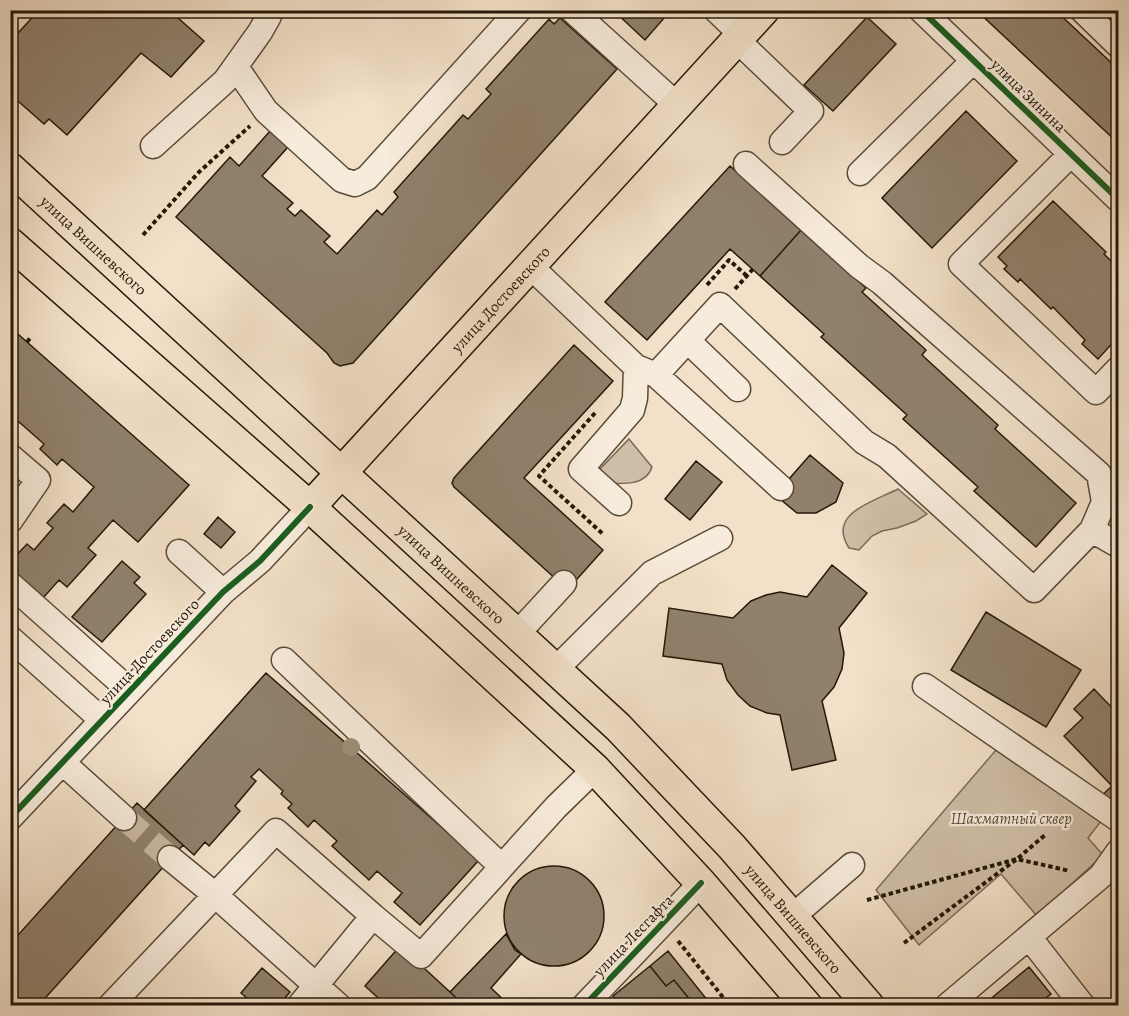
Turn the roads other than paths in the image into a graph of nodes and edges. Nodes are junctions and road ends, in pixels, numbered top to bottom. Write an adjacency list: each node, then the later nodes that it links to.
1 (269, 10): 11 (street)
2 (519, 10): 11 (street)
3 (572, 10): 12 (street)
4 (716, 10): 8 (street)
5 (764, 10): 8 (main road, улица Достоевского)
6 (921, 10): 10 (street, улица Зинина)
7 (1082, 10): 9 (street)
8 (739, 37): 12 (main road, улица Достоевского); 13 (street)
9 (1119, 45)
10 (974, 61): 15 (street, улица Зинина); 18 (street)
11 (236, 67): 14 (street)
12 (677, 105): 21 (main road, улица Достоевского)
13 (782, 142)
14 (153, 146)
15 (1071, 154): 19 (street, улица Зинина); 23 (street)
16 (746, 164): 32 (street)
17 (10, 168): 27 (main road, улица Вишневского)
18 (860, 173)
19 (1119, 199)
20 (10, 243): 30 (main road)
21 (530, 266): 24 (street); 27 (main road, улица Достоевского)
22 (688, 341): 24 (street); 25 (street); 32 (street)
23 (1119, 369)
24 (646, 371): 28 (street); 29 (street)
25 (738, 389)
26 (10, 456): 31 (street)
27 (341, 472): 30 (main road, улица Достоевского); 39 (main road, улица Вишневского)
28 (781, 488)
29 (619, 503)
30 (310, 507): 38 (street, улица Достоевского); 47 (main road)
31 (10, 520)
32 (1092, 530): 34 (street)
33 (720, 538): 42 (street)
34 (1119, 545)
35 (179, 552): 38 (street)
36 (564, 583): 39 (street)
37 (10, 584): 44 (street)
38 (223, 592): 44 (street, улица Достоевского)
39 (517, 634): 42 (main road, улица Вишневского)
40 (10, 638): 45 (street)
41 (284, 660): 53 (street)
42 (556, 669): 58 (main road, улица Вишневского)
43 (925, 686): 50 (street)
44 (129, 690): 45 (street, улица Достоевского)
45 (102, 720): 46 (street, улица Достоевского)
46 (63, 763): 48 (street, улица Достоевского); 49 (street)
47 (594, 769): 53 (street); 55 (main road)
48 (10, 818)
49 (124, 818)
50 (1119, 819)
51 (1119, 852): 59 (street)
52 (170, 858): 56 (street)
53 (501, 866): 57 (street)
54 (852, 866): 58 (street)
55 (701, 883): 64 (street, улица Лесгафта); 65 (main road)
56 (214, 894): 57 (street); 60 (street); 61 (street)
57 (373, 916): 60 (street)
58 (792, 917): 66 (main road, улица Вишневского)
59 (1029, 937): 67 (street); 68 (street)
60 (317, 985): 62 (street); 63 (street)
61 (110, 1005)
62 (299, 1005)
63 (339, 1005)
64 (584, 1005)
65 (807, 1005)
66 (869, 1005)
67 (947, 1005)
68 (1083, 1005)

